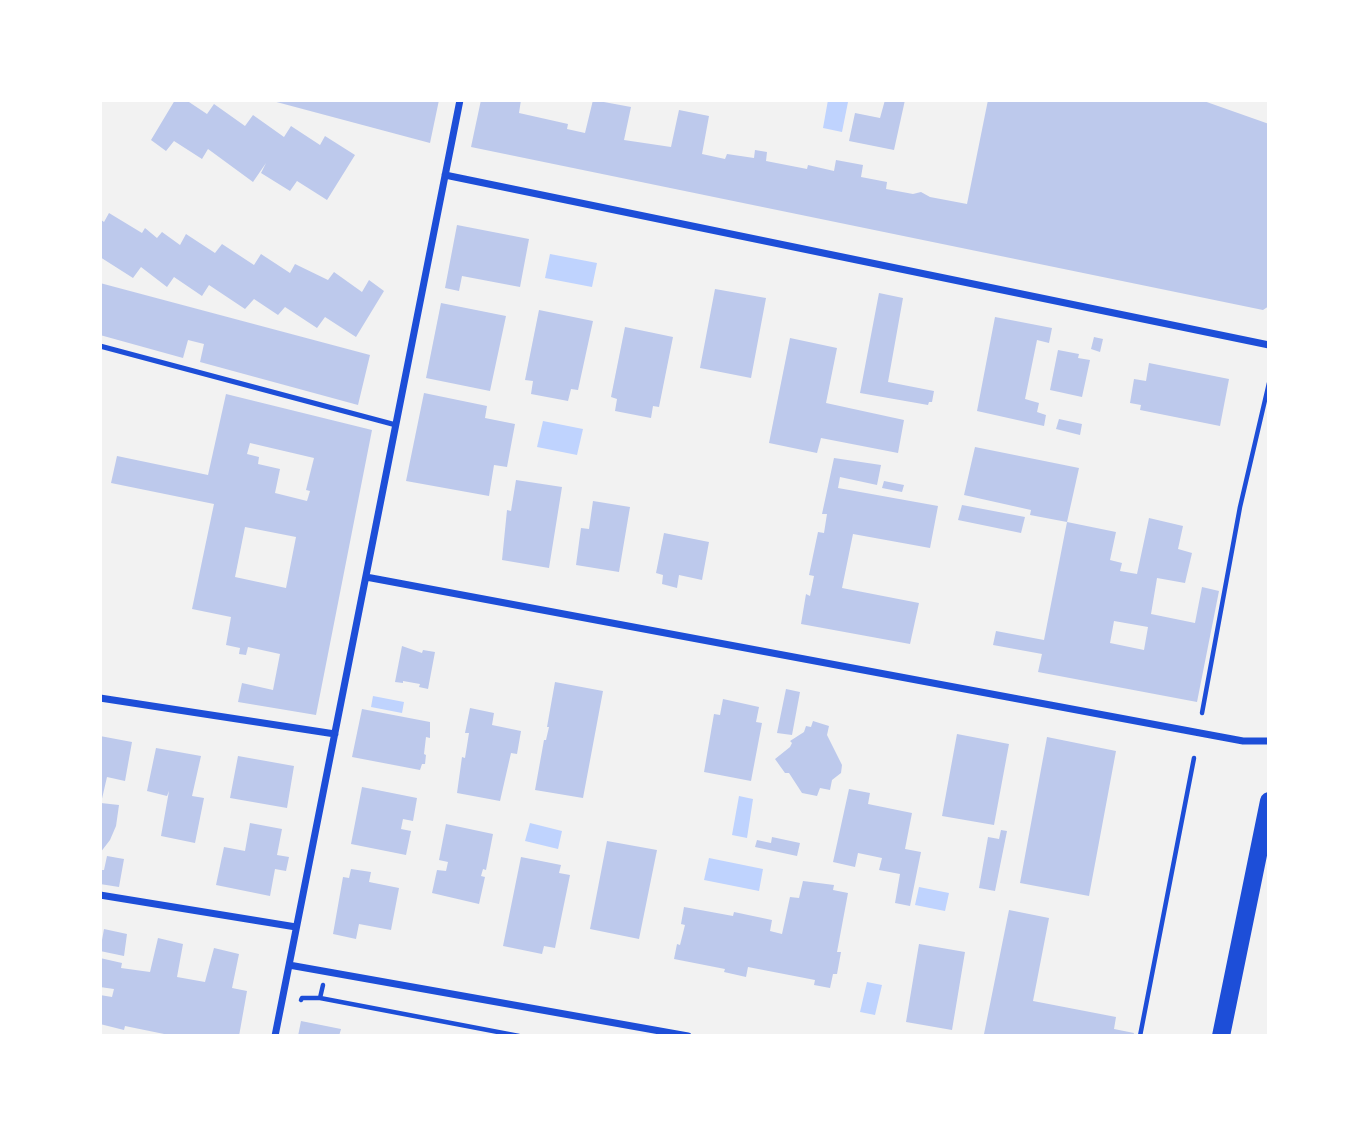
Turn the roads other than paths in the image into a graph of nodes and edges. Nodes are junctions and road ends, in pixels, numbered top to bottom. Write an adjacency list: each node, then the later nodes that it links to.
1 (460, 100): 2 (street)
2 (445, 175): 3 (street); 5 (street)
3 (1269, 345)
4 (100, 346): 5 (lane)
5 (396, 425): 6 (street)
6 (366, 577): 8 (street); 9 (street)
7 (100, 698): 8 (street)
8 (335, 734): 12 (street)
9 (1269, 741)
10 (1269, 801): 16 (main road)
11 (100, 895): 12 (street)
12 (296, 928): 13 (street)
13 (289, 965): 14 (street); 15 (street)
14 (275, 1036)
15 (688, 1036)
16 (1221, 1036)

